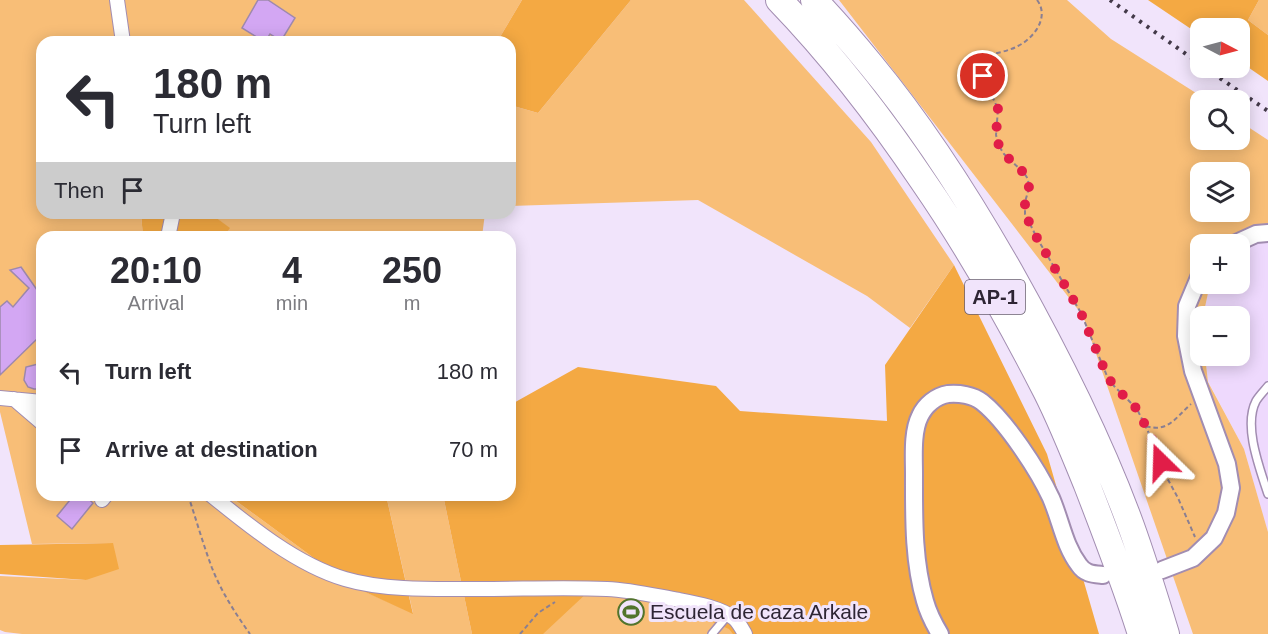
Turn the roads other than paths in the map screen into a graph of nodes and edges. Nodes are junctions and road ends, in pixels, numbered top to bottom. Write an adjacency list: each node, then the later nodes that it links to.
1 (117, 0): 4 (street)
2 (779, 0): 21 (highway, AP-1)
3 (814, 0): 22 (highway, AP-1)
4 (122, 36)
5 (1268, 233): 6 (street)
6 (1250, 237)
7 (1192, 294): 15 (street)
8 (1268, 386): 13 (lane)
9 (0, 398): 10 (street)
10 (14, 399): 11 (street); 12 (street)
11 (36, 401)
12 (36, 418)
13 (1268, 494)
14 (218, 501): 17 (street)
15 (1162, 570)
16 (1103, 575): 20 (street)
17 (728, 615): 18 (lane); 19 (street)
18 (712, 634)
19 (745, 634)
20 (940, 634)
21 (1141, 634)
22 (1166, 634)

